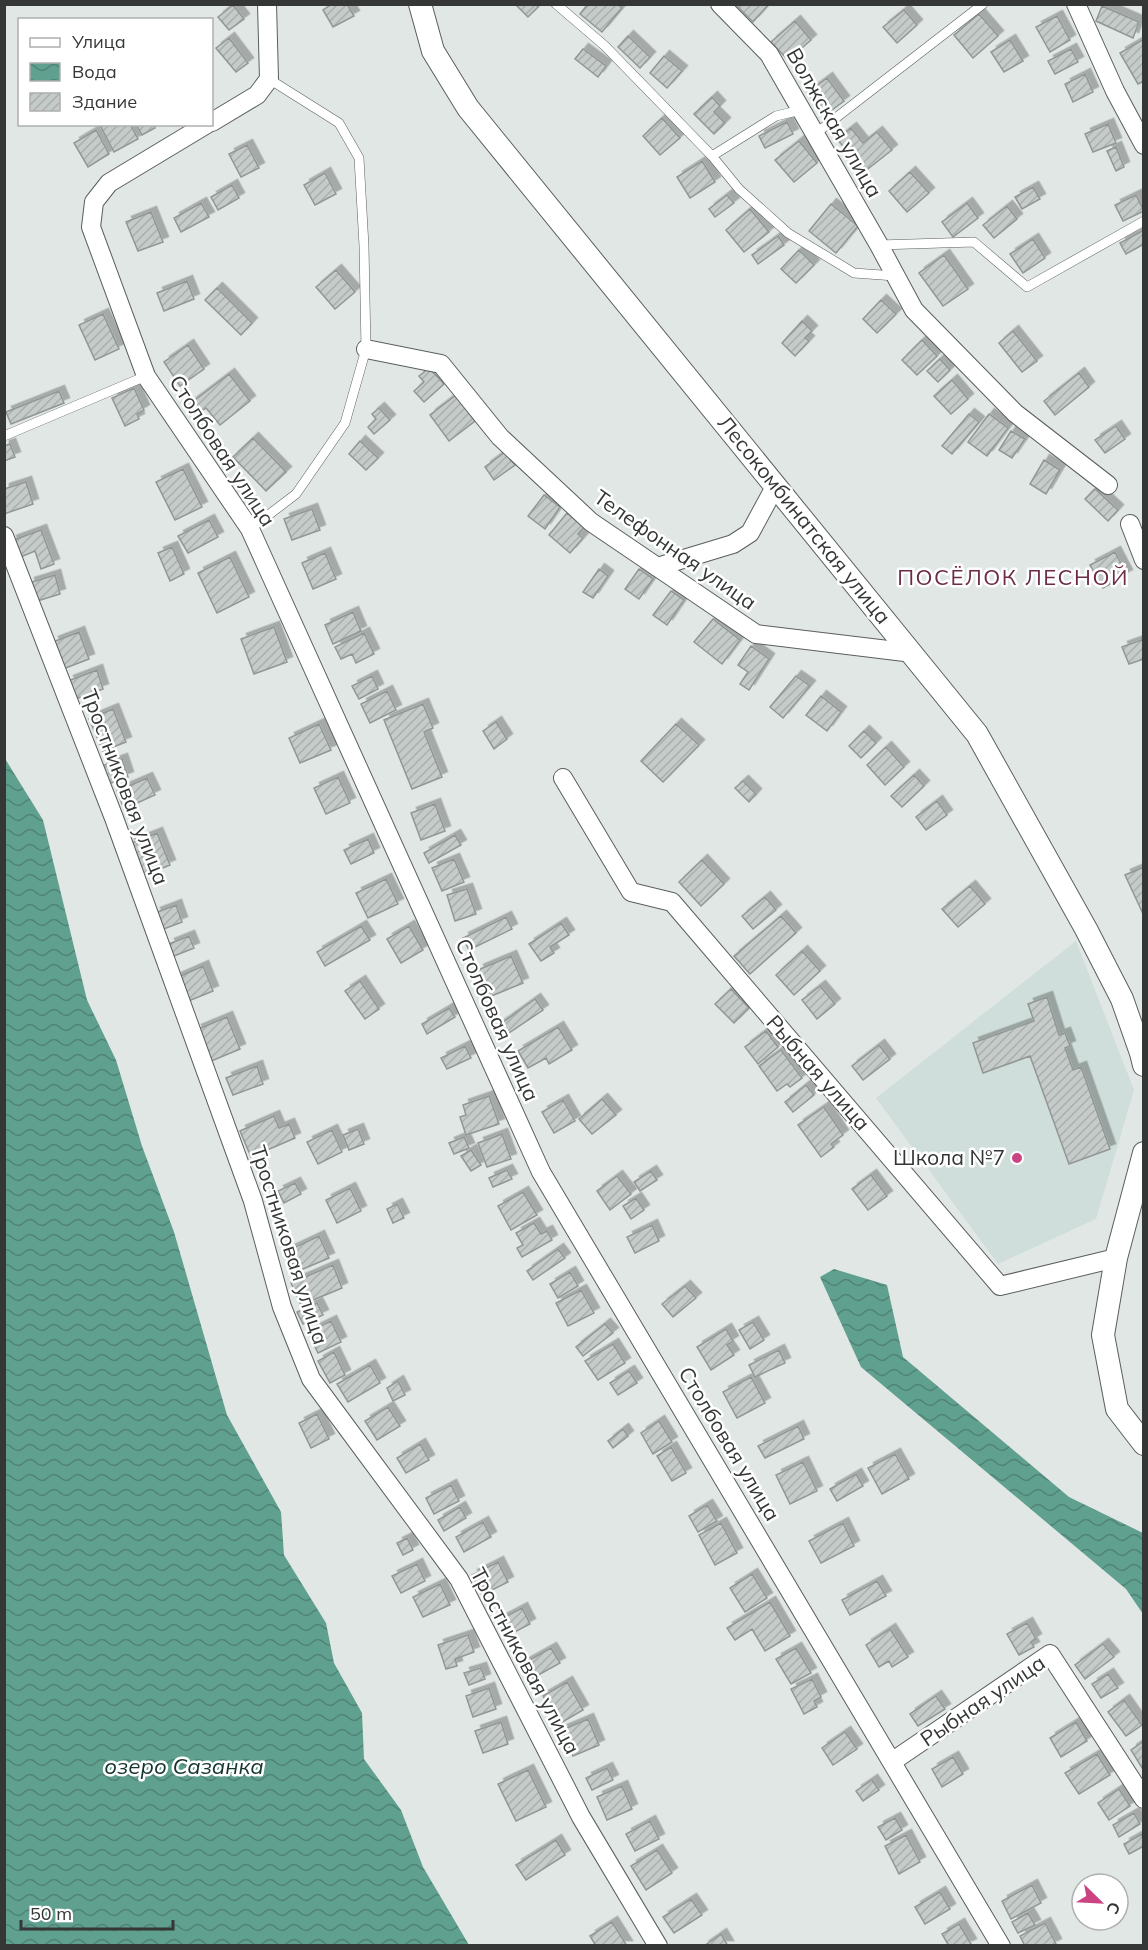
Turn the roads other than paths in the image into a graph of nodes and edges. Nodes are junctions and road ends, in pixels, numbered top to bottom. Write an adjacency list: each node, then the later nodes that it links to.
1 (267, 4): 7 (street)
2 (420, 4): 20 (street, Лесокомбинатская улица)
3 (556, 4): 13 (lane)
4 (720, 4): 8 (street, Волжская улица)
5 (983, 4): 11 (lane)
6 (1076, 4): 12 (street)
7 (269, 79): 9 (street); 17 (lane)
8 (801, 110): 11 (street, Волжская улица); 13 (lane)
9 (213, 121)
10 (204, 126): 18 (street, Столбовая улица)
11 (815, 134): 15 (street, Волжская улица)
12 (1143, 145)
13 (712, 156): 16 (lane)
14 (1143, 221): 15 (lane)
15 (879, 245): 16 (street, Волжская улица)
16 (895, 276): 21 (street, Волжская улица)
17 (366, 349): 23 (lane); 26 (street, Телефонная улица)
18 (146, 376): 19 (lane); 23 (street, Столбовая улица)
19 (4, 436)
20 (776, 485): 26 (street); 27 (street, Лесокомбинатская улица)
21 (1108, 485)
22 (1130, 525): 25 (street)
23 (250, 529): 33 (street, Столбовая улица)
24 (4, 536): 35 (street, Тростниковая улица)
25 (1143, 560)
26 (657, 567): 27 (street, Телефонная улица)
27 (913, 653): 29 (street, Лесокомбинатская улица)
28 (562, 778): 31 (street, Рыбная улица)
29 (1143, 1056)
30 (1143, 1153): 31 (street)
31 (1116, 1258): 32 (street)
32 (1143, 1444)
33 (893, 1761): 34 (street, Рыбная улица); 36 (street, Столбовая улица)
34 (1143, 1799)
35 (658, 1946)
36 (1001, 1946)

